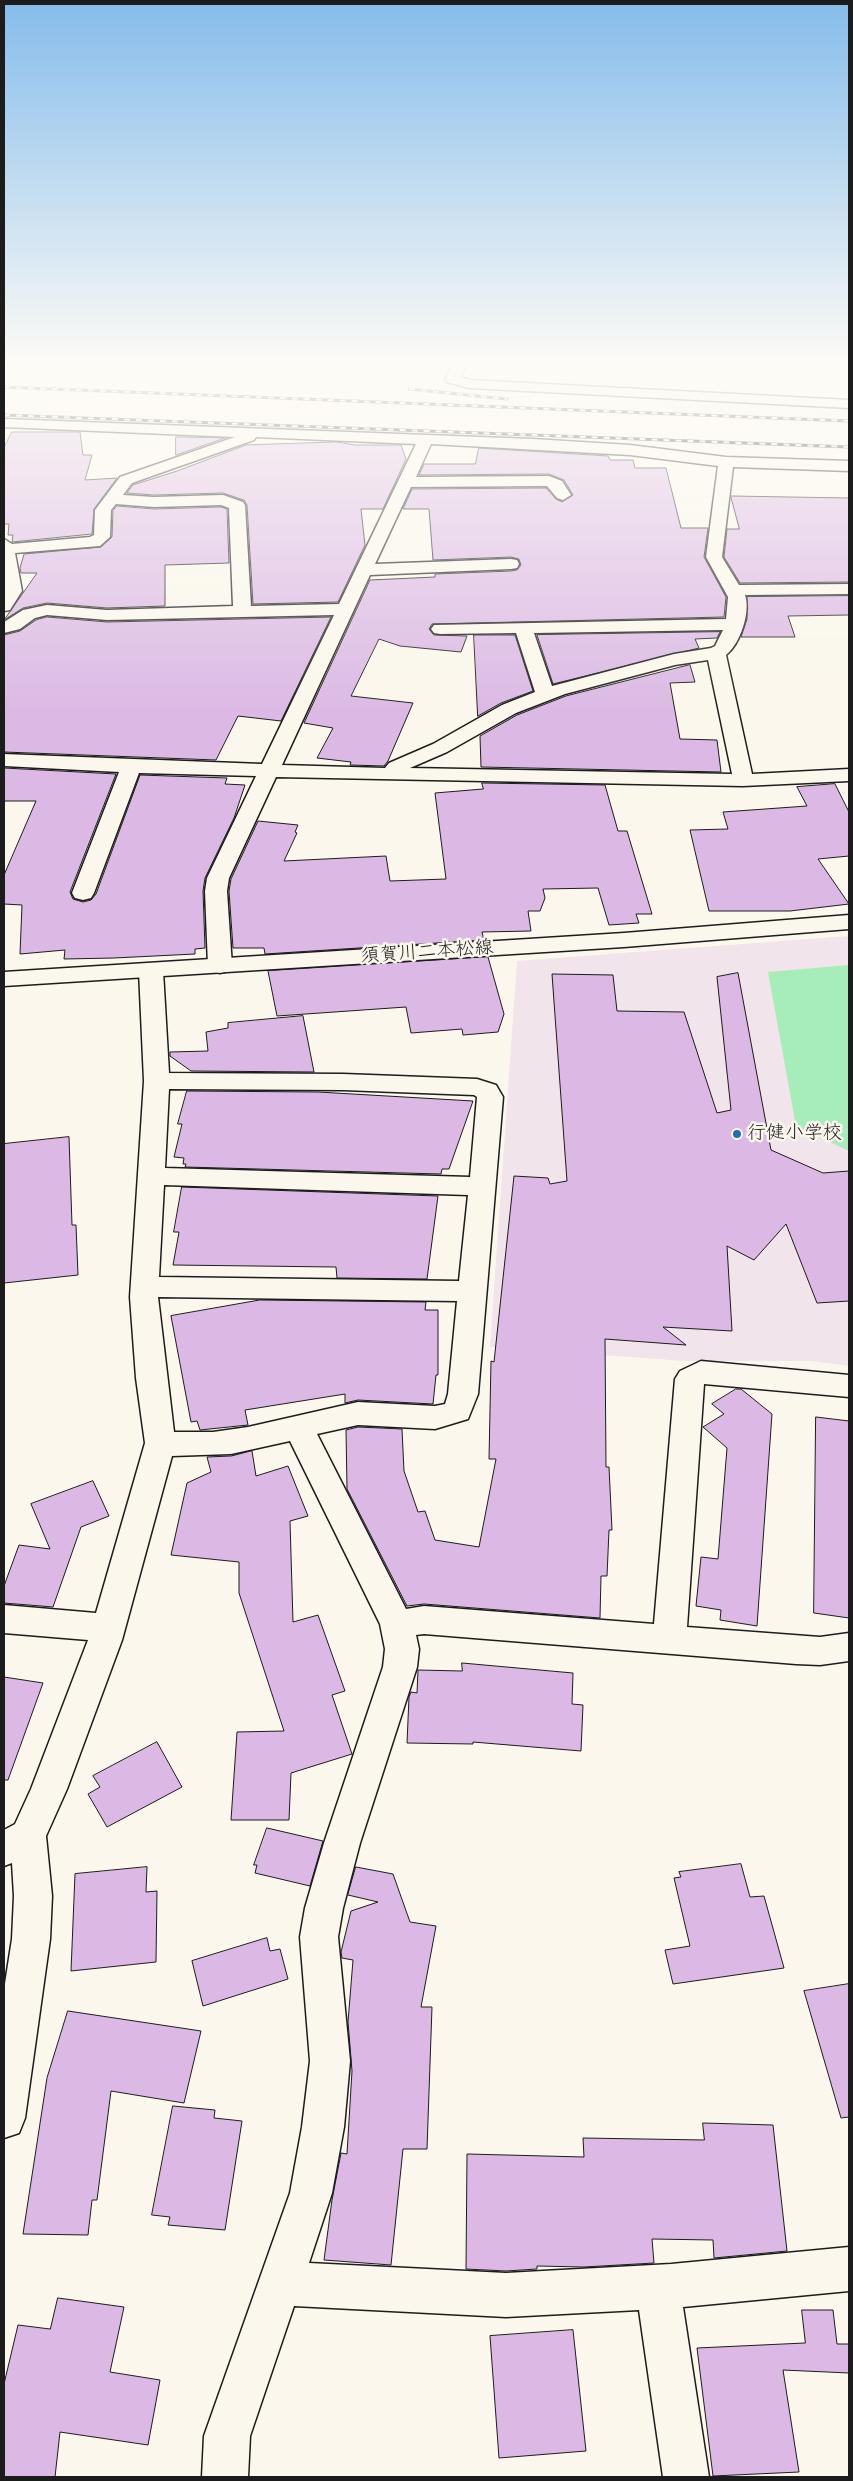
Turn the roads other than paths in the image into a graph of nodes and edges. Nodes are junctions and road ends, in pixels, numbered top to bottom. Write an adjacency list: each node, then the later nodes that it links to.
1 (127, 481): 5 (street)
2 (723, 481): 10 (street)
3 (406, 482): 4 (street); 8 (street)
4 (562, 495)
5 (110, 498): 6 (street); 13 (street)
6 (5, 546): 11 (street)
7 (511, 564): 8 (street)
8 (363, 570): 12 (street)
9 (849, 589): 10 (street)
10 (734, 590): 14 (street)
11 (4, 606)
12 (344, 609): 13 (street); 22 (street)
13 (242, 611): 15 (street)
14 (734, 624): 16 (street); 18 (street)
15 (4, 628)
16 (523, 628): 17 (street); 19 (street)
17 (440, 629)
18 (716, 653): 19 (street); 25 (street)
19 (546, 695): 23 (street)
20 (4, 760): 21 (street)
21 (132, 766): 22 (street); 26 (street)
22 (270, 770): 23 (street); 28 (street)
23 (391, 774): 25 (street)
24 (849, 775): 25 (street)
25 (743, 780)
26 (83, 892)
27 (849, 922): 28 (street, 須賀川二本松線)
28 (220, 966): 29 (street, 須賀川二本松線)
29 (151, 970): 30 (street, 須賀川二本松線); 31 (street)
30 (4, 979)
31 (157, 1081): 32 (street); 33 (street)
32 (152, 1176): 33 (street); 34 (street)
33 (482, 1186): 35 (street)
34 (144, 1287): 35 (street); 38 (street)
35 (473, 1291): 37 (street)
36 (849, 1386): 42 (street)
37 (298, 1427): 38 (street); 40 (street)
38 (160, 1443): 41 (street)
39 (4, 1619): 41 (street)
40 (397, 1624): 42 (street); 47 (street)
41 (108, 1628): 44 (street)
42 (669, 1640): 43 (street)
43 (849, 1647)
44 (16, 1843): 45 (street)
45 (4, 2118)
46 (849, 2269): 48 (street)
47 (279, 2283): 48 (street); 49 (street)
48 (658, 2286): 50 (street)
49 (225, 2477)
50 (686, 2477)

